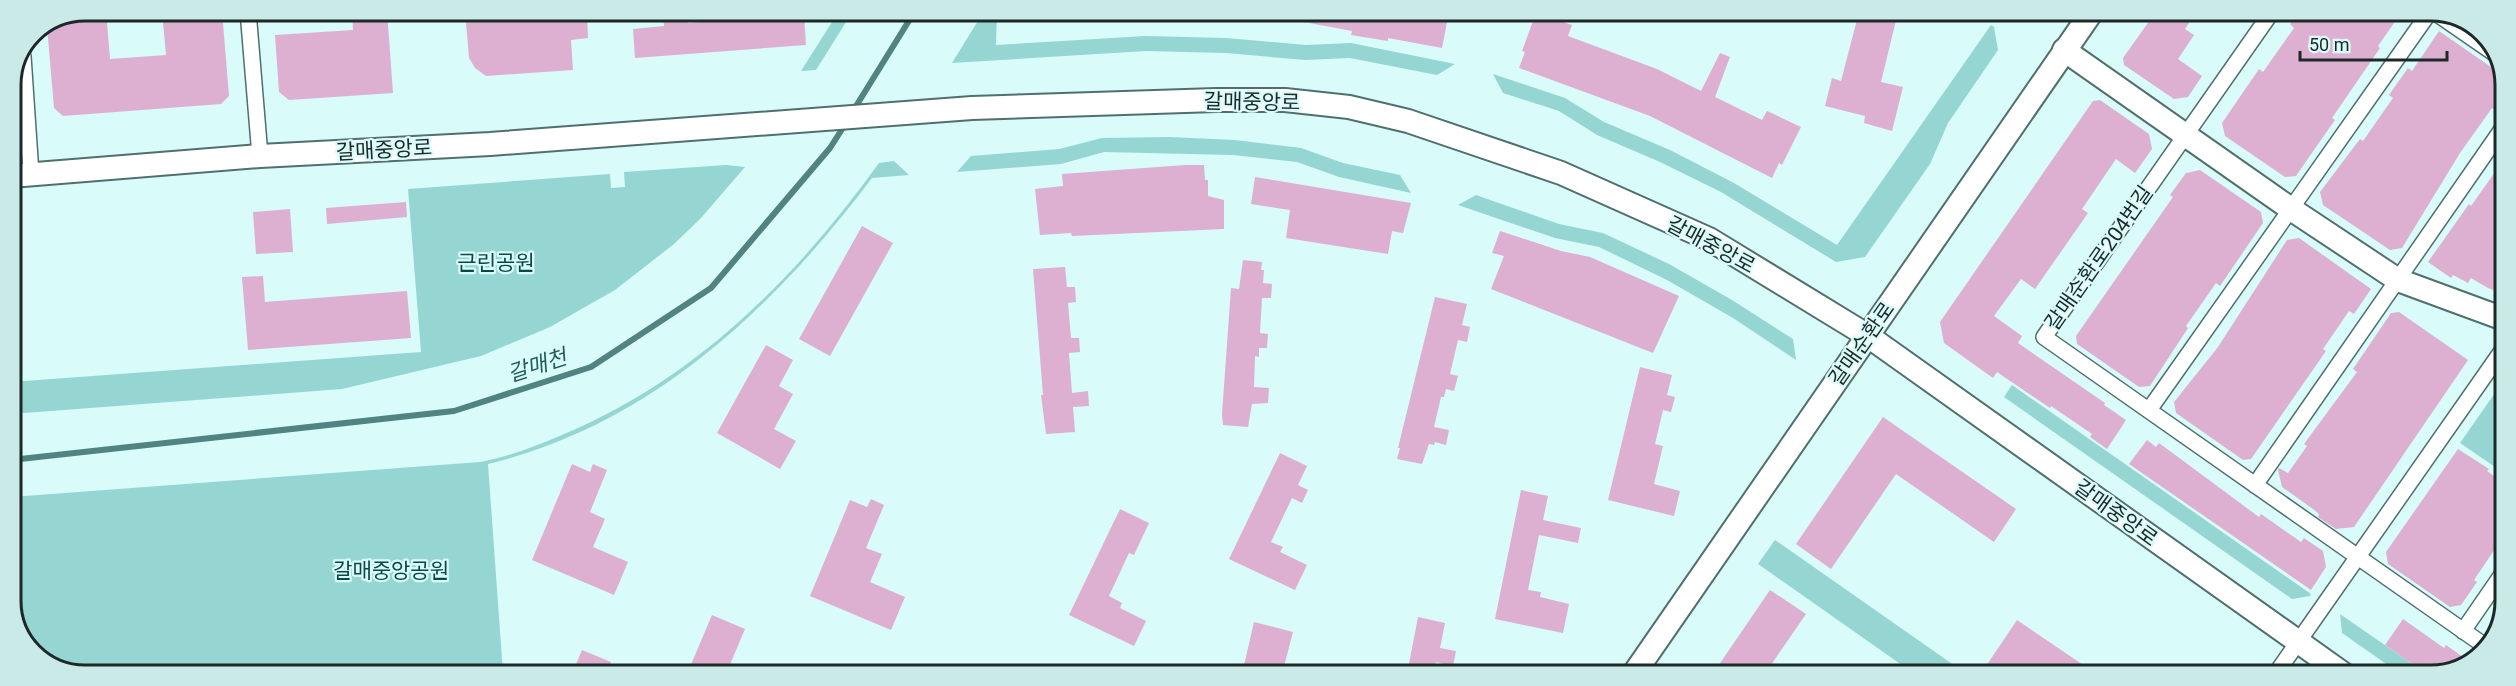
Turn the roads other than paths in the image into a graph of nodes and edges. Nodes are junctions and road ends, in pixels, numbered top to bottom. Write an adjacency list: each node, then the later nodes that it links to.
1 (249, 21): 11 (street)
2 (2085, 21): 7 (street, 갈매순환로)
3 (2265, 21): 9 (street, 갈매순환로204번길)
4 (2422, 21): 13 (street)
5 (2455, 26): 6 (street)
6 (2478, 42)
7 (2064, 50): 9 (street); 16 (street, 갈매순환로)
8 (23, 71): 12 (street)
9 (2186, 134): 13 (street); 18 (street, 갈매순환로204번길)
10 (2495, 139): 14 (street)
11 (260, 156): 12 (street, 갈매중앙로); 16 (street, 갈매중앙로)
12 (21, 175)
13 (2291, 209): 14 (street); 18 (street)
14 (2398, 280): 15 (street); 19 (street)
15 (2495, 316)
16 (1868, 336): 24 (street, 갈매중앙로); 25 (street, 갈매순환로)
17 (2495, 361): 20 (street)
18 (2149, 410): 19 (street, 갈매순환로204번길)
19 (2255, 485): 20 (street, 갈매순환로204번길)
20 (2358, 557): 22 (street, 갈매순환로204번길); 24 (street)
21 (2495, 585): 22 (street)
22 (2463, 631): 23 (street, 갈매순환로204번길)
23 (2480, 642)
24 (2298, 643): 26 (street); 27 (street, 갈매중앙로)
25 (1640, 665)
26 (2282, 665)
27 (2330, 665)

